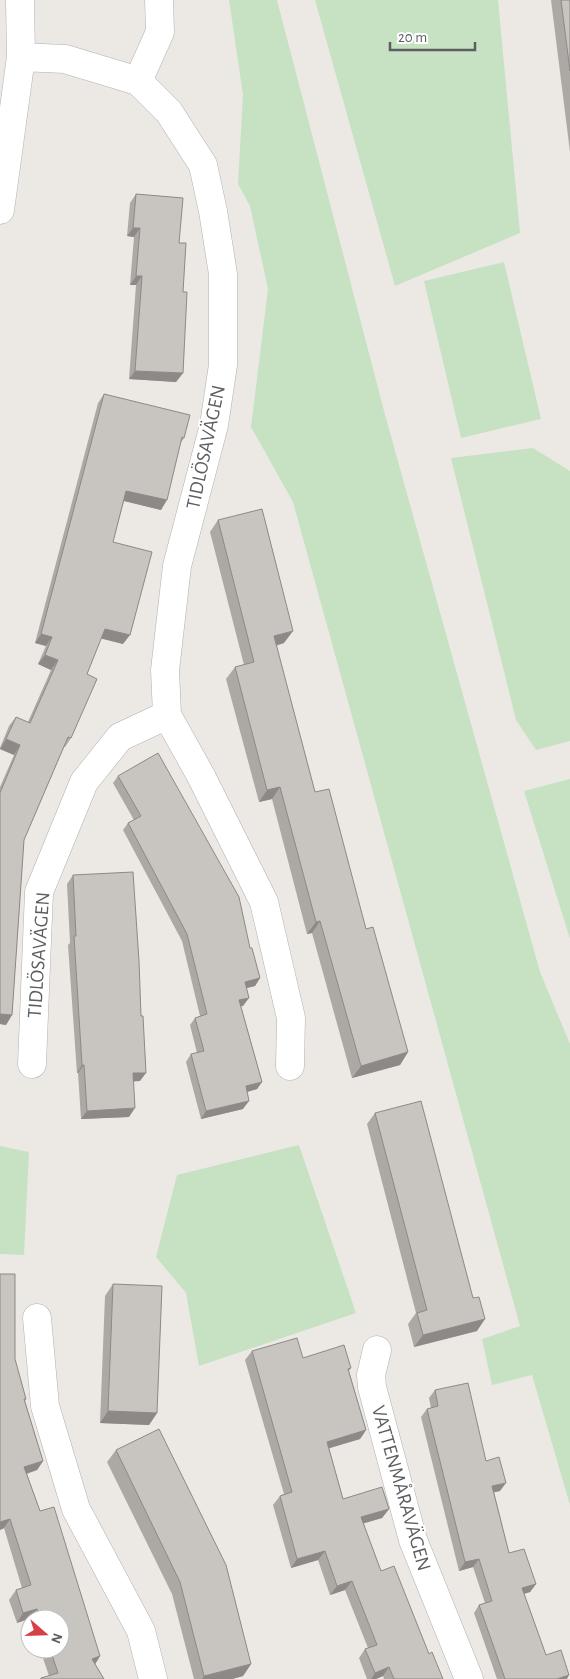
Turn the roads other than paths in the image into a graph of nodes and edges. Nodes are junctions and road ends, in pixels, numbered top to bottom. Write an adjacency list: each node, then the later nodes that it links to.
1 (20, 0): 3 (street)
2 (159, 0): 4 (street)
3 (21, 57): 4 (street, TIDLÖSAVÄGEN); 5 (street)
4 (138, 81): 6 (street, TIDLÖSAVÄGEN)
5 (0, 210)
6 (167, 715): 7 (street, TIDLÖSAVÄGEN); 8 (street, TIDLÖSAVÄGEN)
7 (32, 1064)
8 (290, 1066)
9 (37, 1318): 11 (street)
10 (377, 1350): 12 (street, VATTENMÅRAVÄGEN)
11 (153, 1679)
12 (470, 1679)

